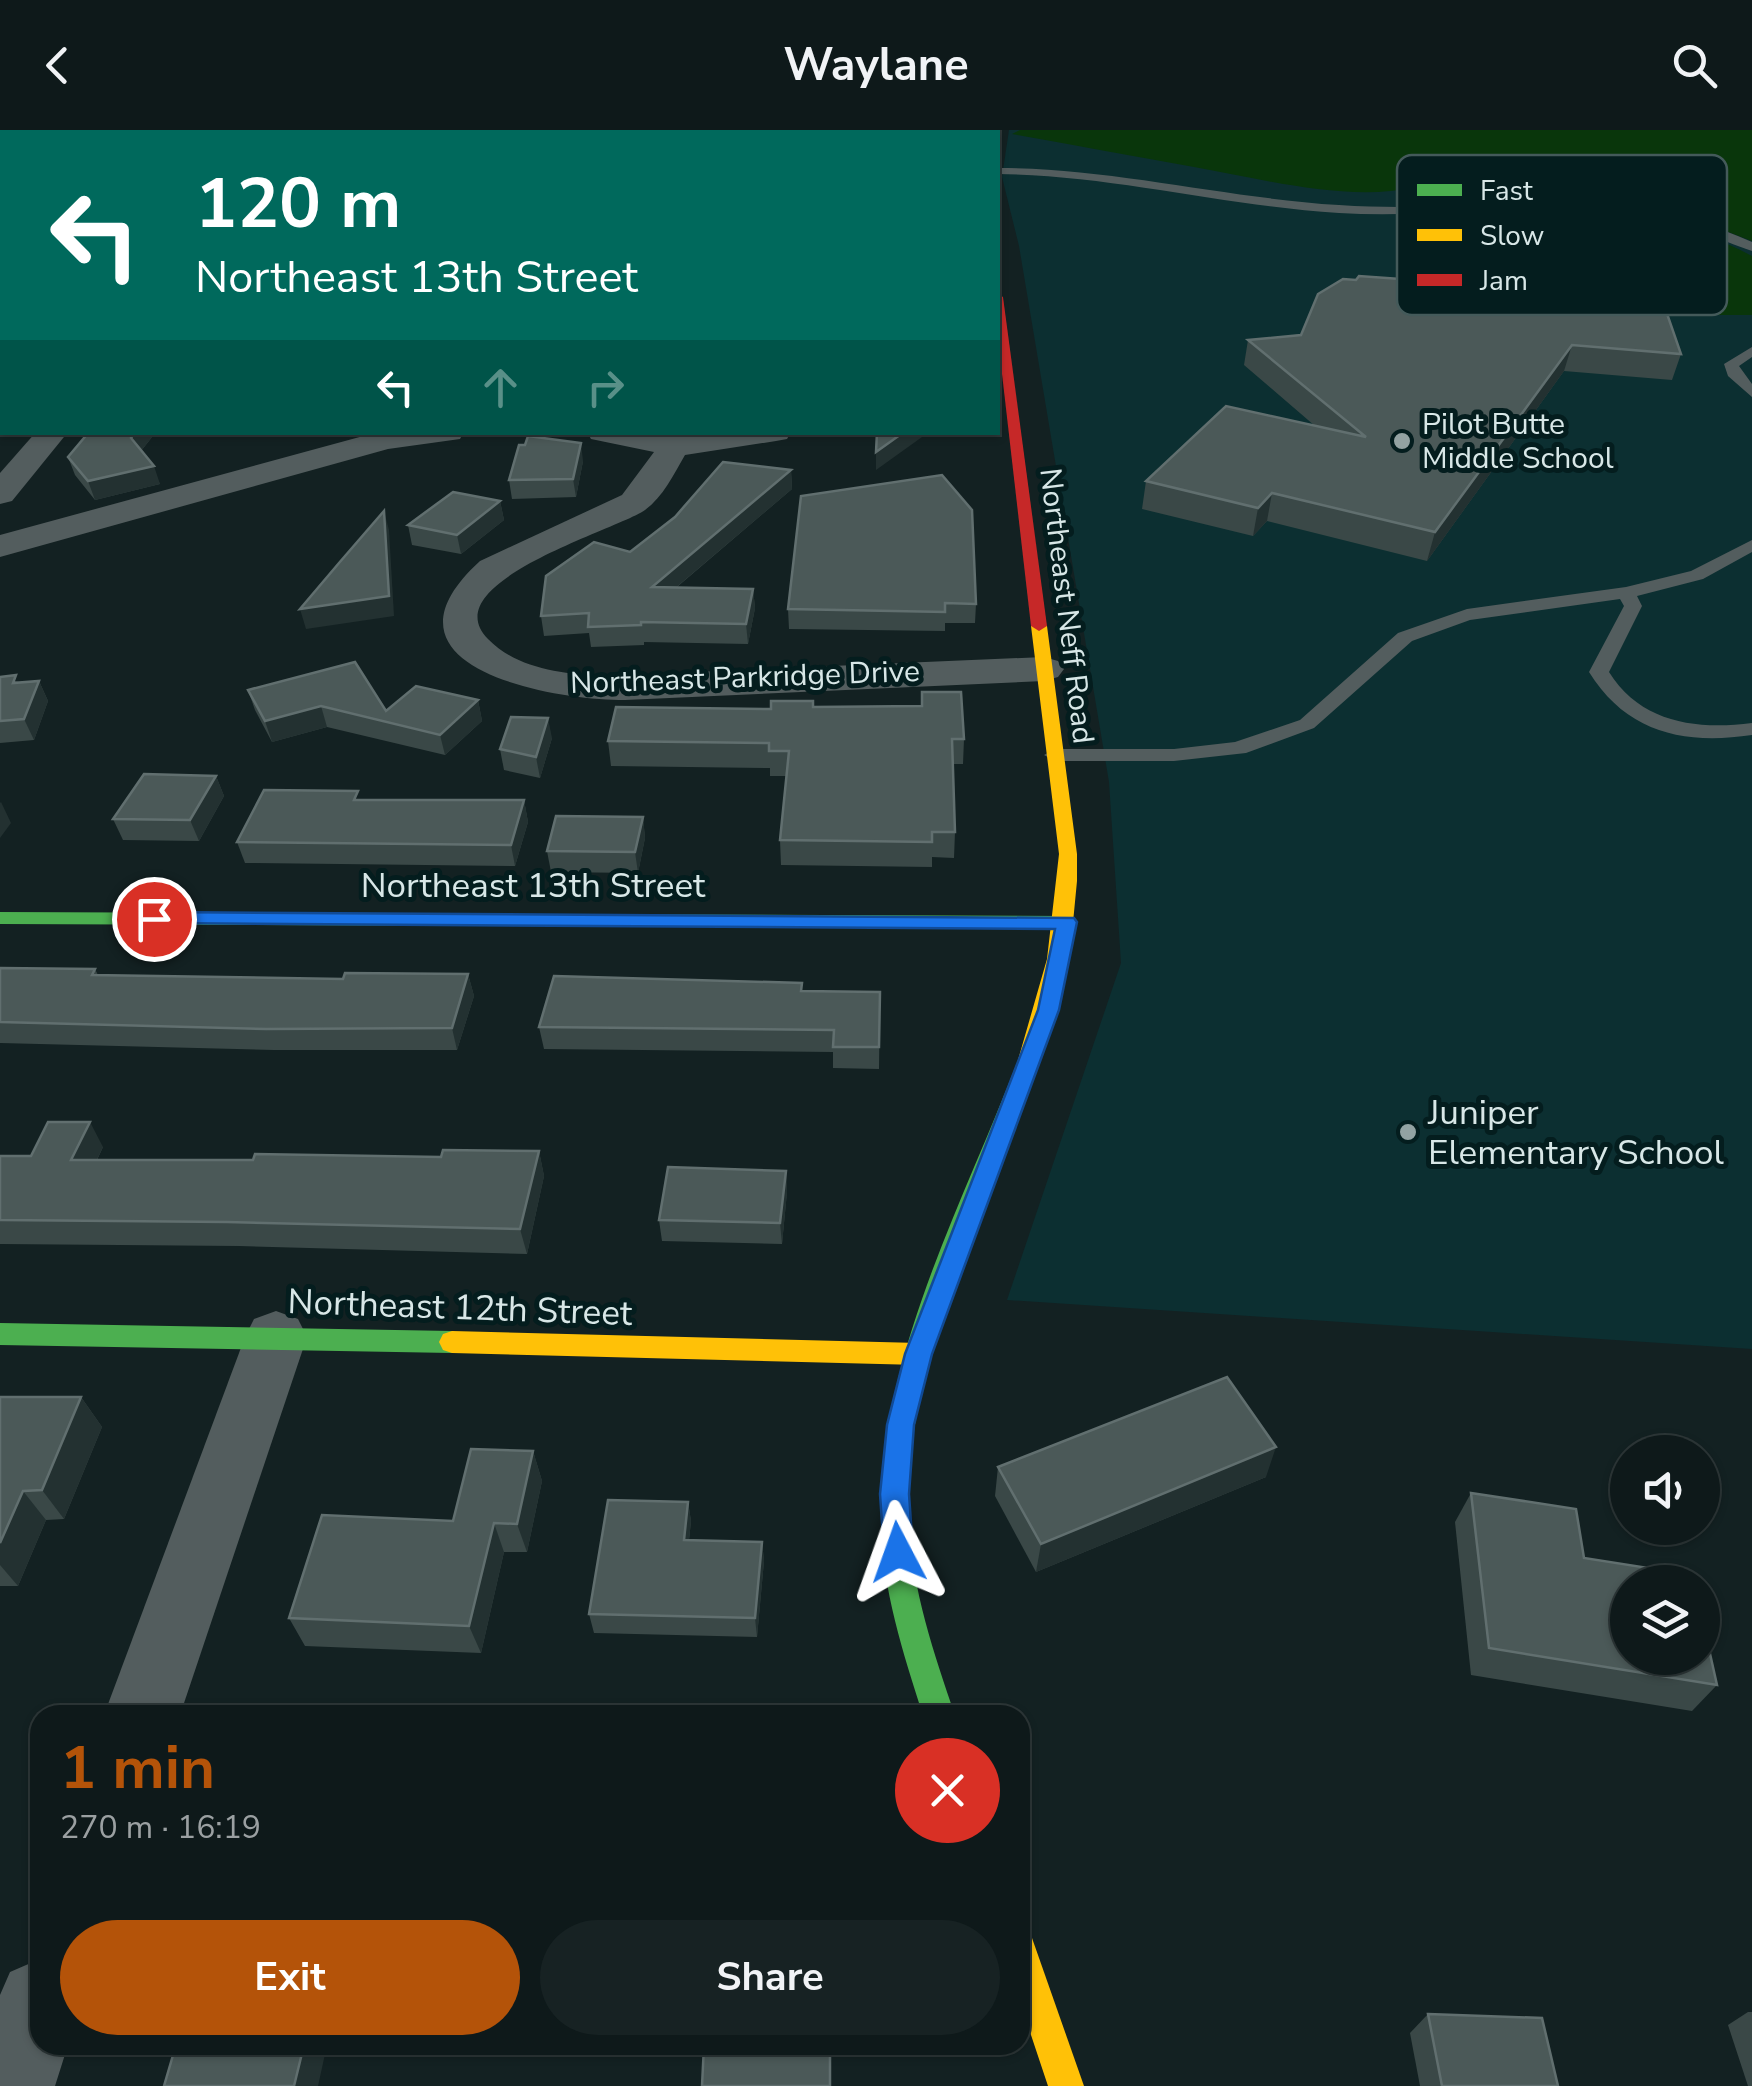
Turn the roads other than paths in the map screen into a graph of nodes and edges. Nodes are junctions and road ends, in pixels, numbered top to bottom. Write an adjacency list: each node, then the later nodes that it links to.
1 (1000, 171): 2 (lane)
2 (1397, 211)
3 (1727, 237): 4 (lane)
4 (1752, 247)
5 (1000, 313): 17 (main road, Northeast Neff Road)
6 (1752, 351): 7 (lane)
7 (1752, 392)
8 (50, 435): 13 (street)
9 (426, 435): 14 (street)
10 (616, 435): 12 (street)
11 (762, 435): 12 (street)
12 (674, 447): 17 (street, Northeast Parkridge Drive)
13 (0, 494)
14 (0, 546)
15 (1747, 551): 16 (lane)
16 (1626, 593): 18 (lane); 19 (lane)
17 (1044, 669): 19 (main road, Northeast Neff Road)
18 (1752, 729)
19 (1055, 755): 21 (main road, Northeast Neff Road)
20 (0, 918): 21 (main road, Northeast 13th Street)
21 (1066, 922): 24 (main road, Northeast Neff Road)
22 (0, 1334): 23 (main road, Northeast 12th Street)
23 (276, 1337): 24 (main road, Northeast 12th Street); 25 (street)
24 (918, 1354): 26 (main road, Northeast Neff Road)
25 (146, 1705)
26 (936, 1705)
27 (1030, 1980): 30 (main road)
28 (30, 2030): 29 (street)
29 (10, 2086)
30 (1066, 2086)

